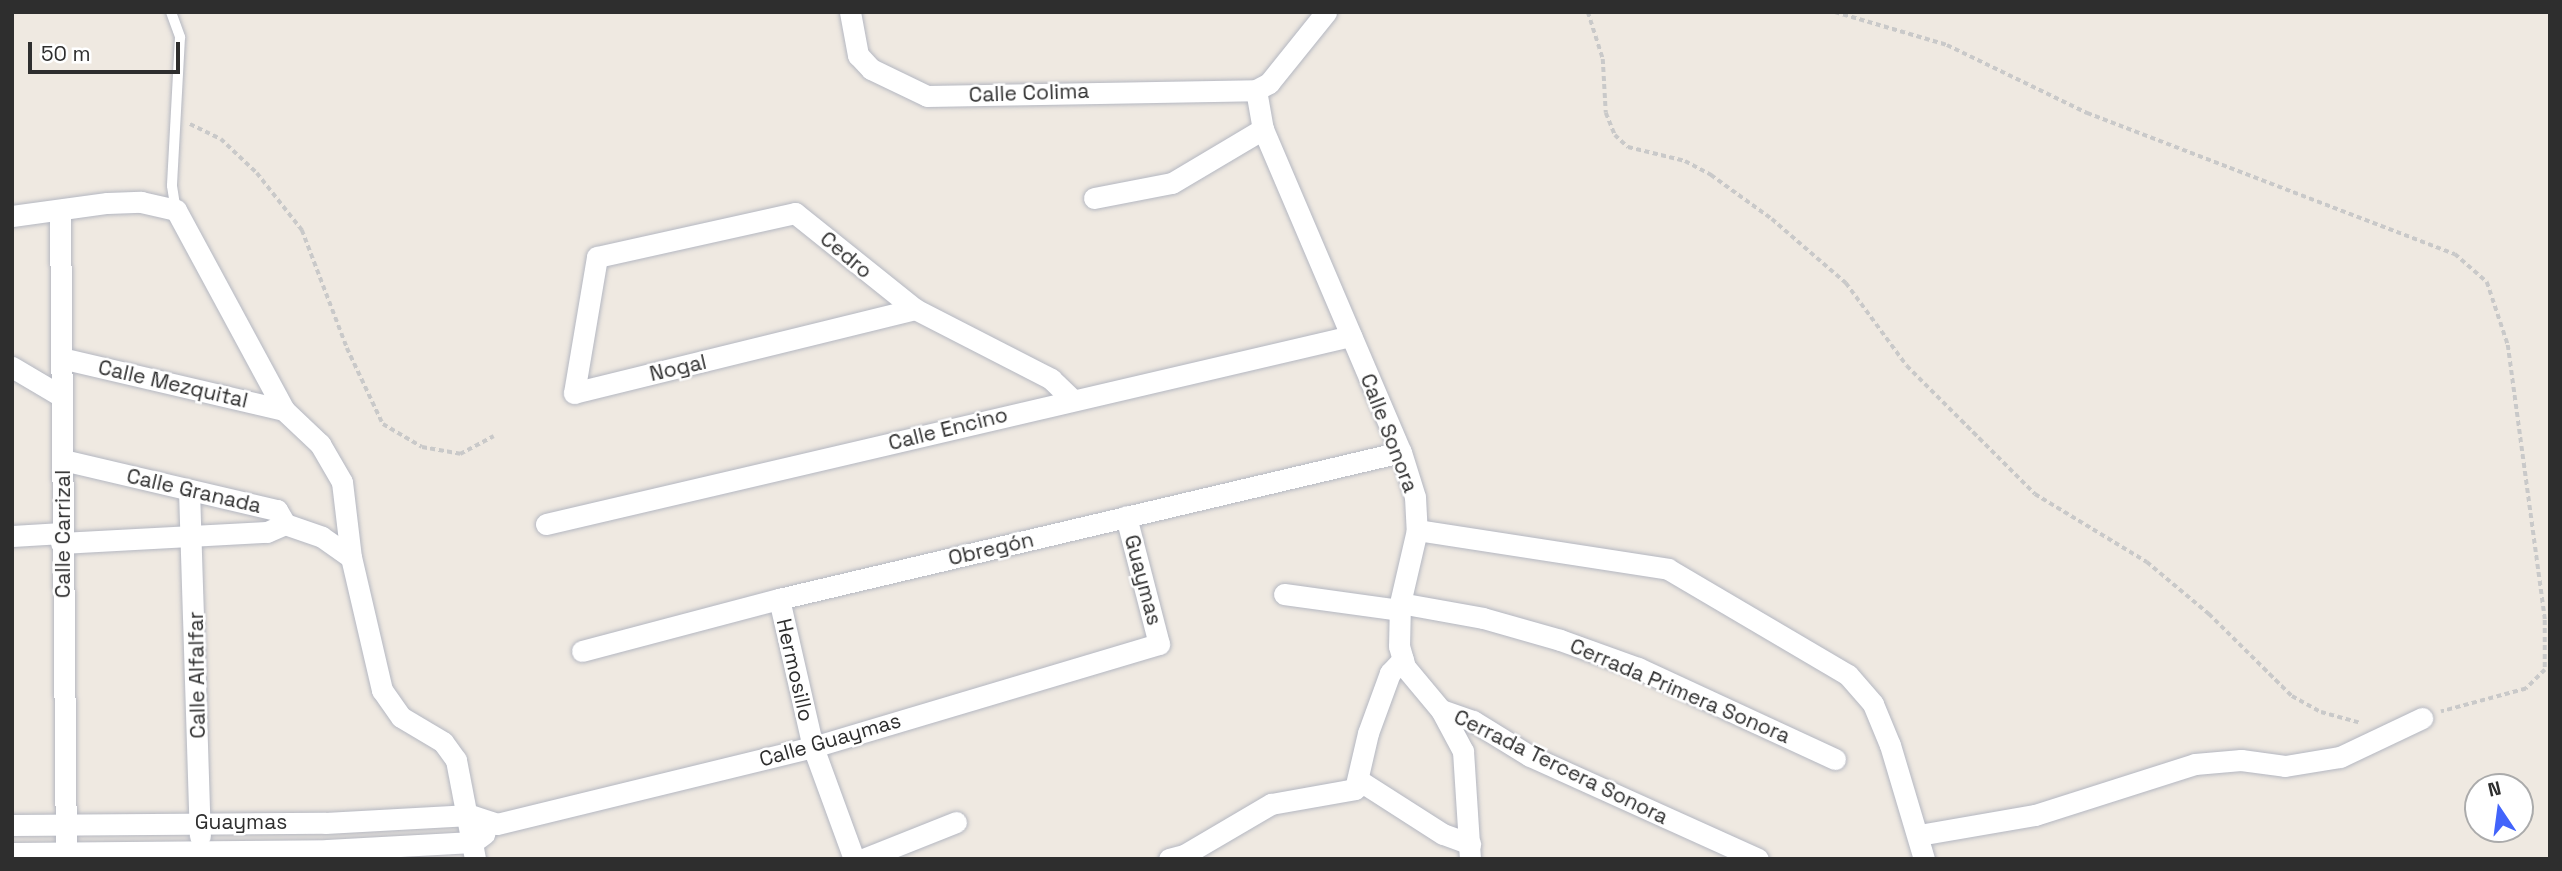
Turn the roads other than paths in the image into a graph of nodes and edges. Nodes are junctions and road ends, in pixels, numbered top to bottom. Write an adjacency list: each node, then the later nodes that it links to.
1 (171, 12): 8 (lane)
2 (850, 12): 4 (street, Calle Colima)
3 (1326, 12): 4 (street)
4 (1256, 90): 5 (street, Calle Sonora)
5 (1263, 129): 6 (street); 12 (street, Calle Sonora)
6 (1094, 198)
7 (60, 210): 8 (street); 9 (street); 13 (street, Calle Carrizal)
8 (176, 210): 17 (street)
9 (12, 216)
10 (597, 257): 11 (street, Cedro); 11 (street, Nogal)
11 (915, 309): 16 (street, Cedro)
12 (1351, 336): 16 (street, Calle Encino); 18 (street, Calle Sonora)
13 (61, 358): 15 (street, Calle Carrizal); 17 (street, Calle Mezquital)
14 (12, 367): 15 (street)
15 (61, 396): 19 (street, Calle Carrizal)
16 (1072, 399): 23 (street, Calle Encino)
17 (284, 410): 28 (street)
18 (1401, 452): 21 (street, Obregón); 24 (street, Calle Sonora)
19 (63, 460): 20 (street, Calle Granada); 27 (street, Calle Carrizal)
20 (189, 491): 22 (street, Calle Granada); 26 (street, Calle Alfalfar)
21 (1126, 516): 30 (street, Obregón); 32 (street, Guaymas)
22 (285, 524): 26 (street); 28 (street, Calle Granada)
23 (546, 524)
24 (1417, 530): 31 (street, Calle Sonora); 47 (street)
25 (12, 536): 27 (street)
26 (193, 536): 27 (street); 41 (street, Calle Alfalfar)
27 (62, 538): 46 (street, Calle Carrizal)
28 (351, 558): 40 (street)
29 (1284, 594): 31 (street, Cerrada Primera Sonora)
30 (779, 599): 33 (street, Obregón); 37 (street, Hermosillo)
31 (1399, 606): 34 (street, Calle Sonora); 38 (street, Cerrada Primera Sonora)
32 (1160, 644): 37 (street, Calle Guaymas)
33 (582, 651)
34 (1403, 659): 35 (street); 39 (street)
35 (1441, 710): 49 (street); 57 (street, Cerrada Tercera Sonora)
36 (2421, 718): 47 (street)
37 (813, 747): 44 (street, Calle Guaymas); 55 (street, Hermosillo)
38 (1835, 759)
39 (1357, 785): 49 (street); 54 (street)
40 (470, 815): 43 (street, Guaymas); 44 (street); 48 (street)
41 (200, 822): 43 (street, Guaymas); 46 (street, Guaymas); 51 (street, Calle Alfalfar)
42 (956, 822): 56 (street)
43 (325, 823): 52 (street)
44 (497, 824): 48 (street, Calle Guaymas)
45 (12, 825): 46 (street, Guaymas)
46 (67, 825): 53 (street, Calle Carrizal)
47 (1919, 835): 58 (street)
48 (474, 850): 52 (street, Guaymas)
49 (1470, 851)
50 (12, 853): 53 (street, Guaymas)
51 (201, 854): 52 (street, Guaymas); 53 (street, Guaymas)
52 (328, 854)
53 (66, 856)
54 (1180, 857)
55 (854, 859)
56 (863, 859)
57 (1758, 859)
58 (1924, 859)

